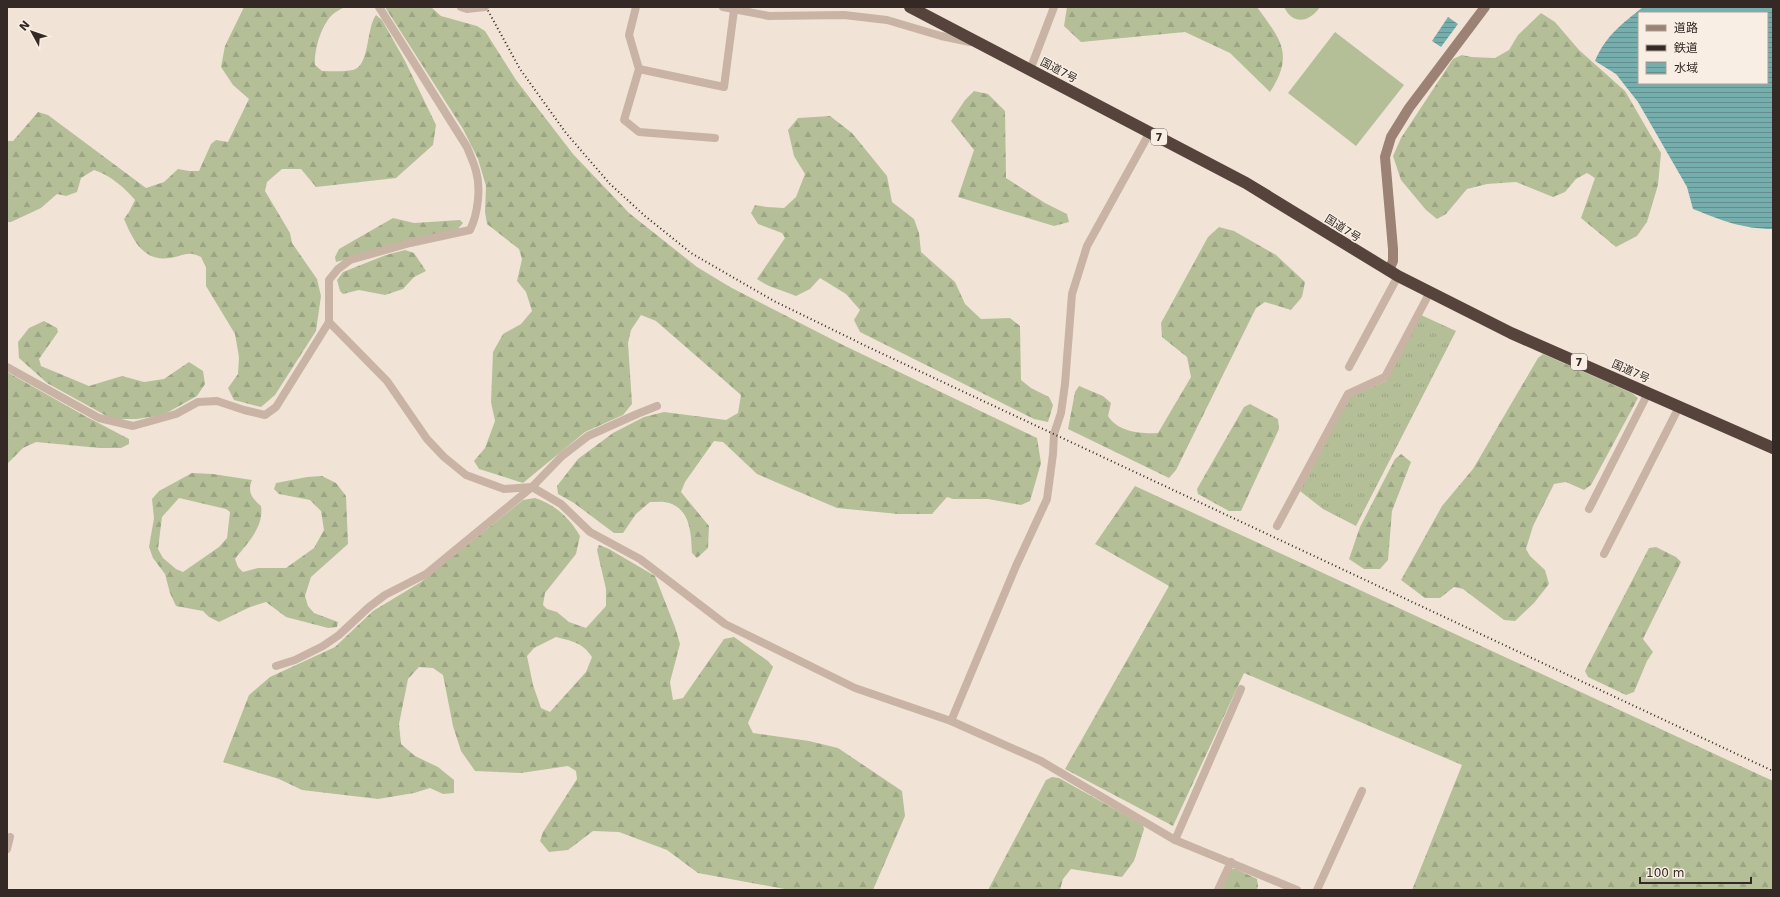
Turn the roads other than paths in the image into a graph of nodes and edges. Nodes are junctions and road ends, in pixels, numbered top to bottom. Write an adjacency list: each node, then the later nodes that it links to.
1 (379, 7): 18 (street)
2 (485, 7): 8 (street)
3 (636, 7): 12 (street)
4 (723, 7): 9 (street)
5 (910, 7): 10 (highway, 国道7号 / 7)
6 (1054, 7): 13 (street)
7 (1485, 7): 16 (street)
8 (464, 8)
9 (734, 10): 11 (street); 12 (street)
10 (924, 11): 11 (highway, 国道7号 / 7)
11 (976, 43): 13 (highway, 国道7号 / 7)
12 (639, 69): 15 (street)
13 (1030, 70): 14 (highway, 国道7号 / 7)
14 (1150, 132): 16 (highway, 国道7号 / 7); 31 (street)
15 (715, 138)
16 (1394, 273): 17 (highway, 国道7号 / 7); 20 (street)
17 (1430, 292): 21 (highway, 国道7号 / 7); 27 (street)
18 (329, 322): 19 (street); 25 (street)
19 (7, 367)
20 (1349, 367)
21 (1648, 393): 23 (highway, 国道7号 / 7); 26 (street)
22 (657, 406): 25 (street)
23 (1679, 407): 24 (highway, 国道7号 / 7); 28 (street)
24 (1773, 448)
25 (532, 487): 29 (street); 31 (street)
26 (1589, 509)
27 (1276, 526)
28 (1604, 554)
29 (276, 666)
30 (1241, 689): 34 (street)
31 (951, 721): 34 (street)
32 (1362, 791): 39 (street)
33 (10, 837): 35 (street)
34 (1175, 840): 36 (street)
35 (7, 849)
36 (1231, 862): 37 (street); 38 (street)
37 (1218, 890)
38 (1297, 890)
39 (1317, 890)

